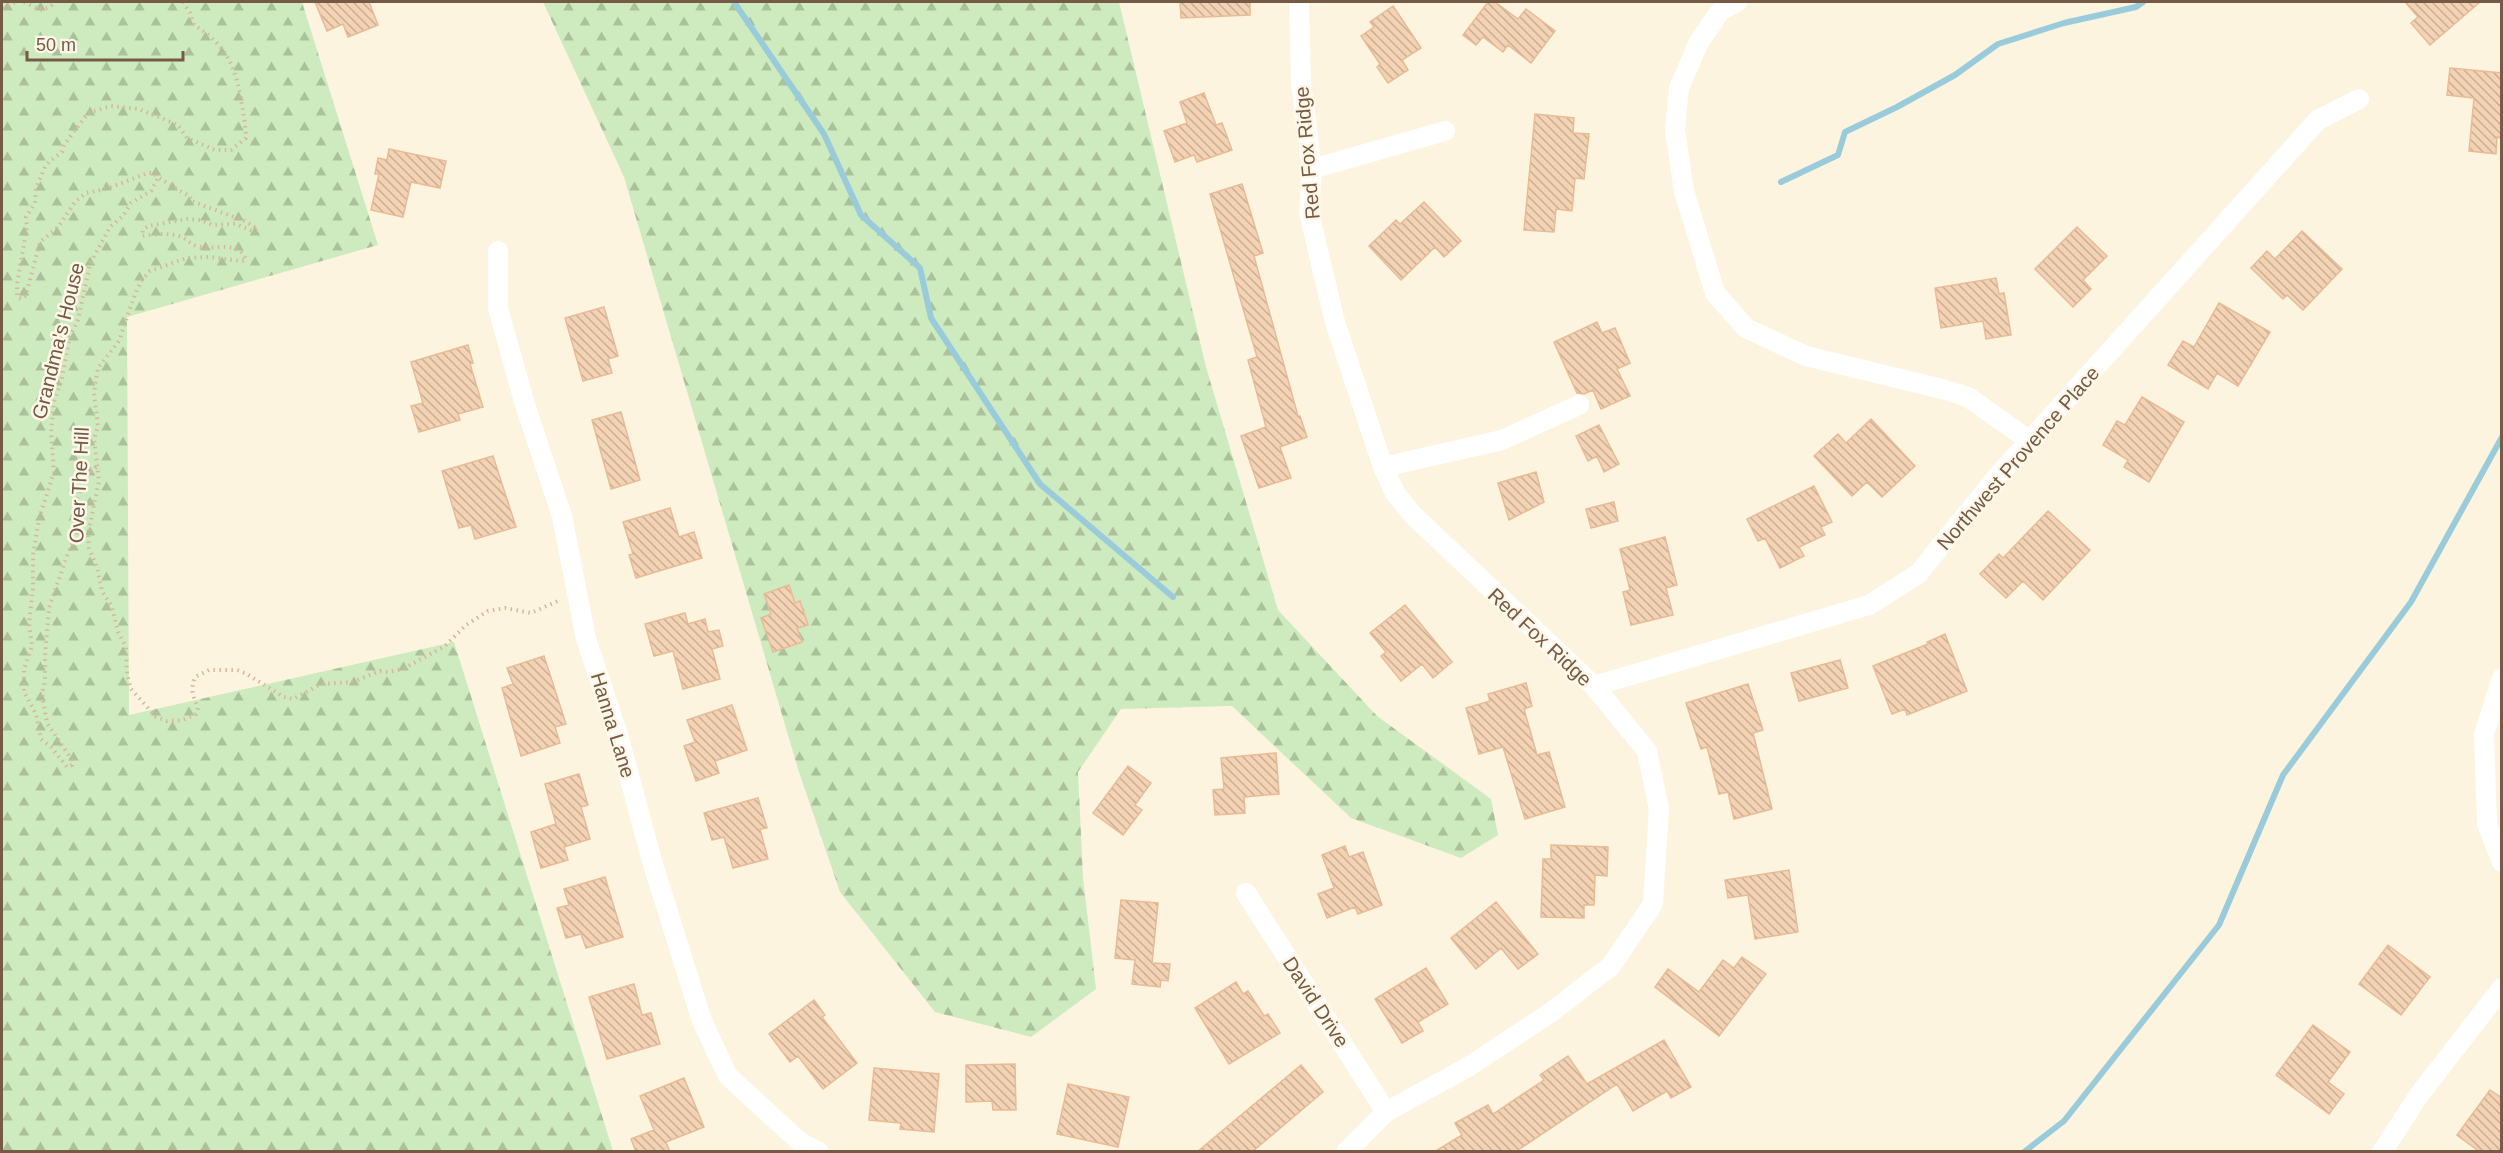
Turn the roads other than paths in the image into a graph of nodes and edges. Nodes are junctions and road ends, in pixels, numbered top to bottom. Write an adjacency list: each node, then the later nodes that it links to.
1 (1299, 2): 5 (street, Red Fox Ridge)
2 (1737, 2): 8 (street)
3 (2359, 99): 8 (street, Northwest Provence Place)
4 (1445, 131): 5 (street)
5 (1312, 170): 9 (street, Red Fox Ridge)
6 (498, 251): 16 (street, Hanna Lane)
7 (1579, 405): 9 (street)
8 (2030, 441): 11 (street, Northwest Provence Place)
9 (1383, 467): 11 (street, Red Fox Ridge)
10 (2502, 678): 12 (street)
11 (1594, 686): 15 (street, Red Fox Ridge)
12 (2502, 862)
13 (1246, 893): 15 (street, David Drive)
14 (2502, 988): 19 (street)
15 (1386, 1112): 18 (street, Red Fox Ridge)
16 (797, 1147): 17 (street, Hanna Lane)
17 (819, 1152)
18 (1346, 1152)
19 (2382, 1152)

